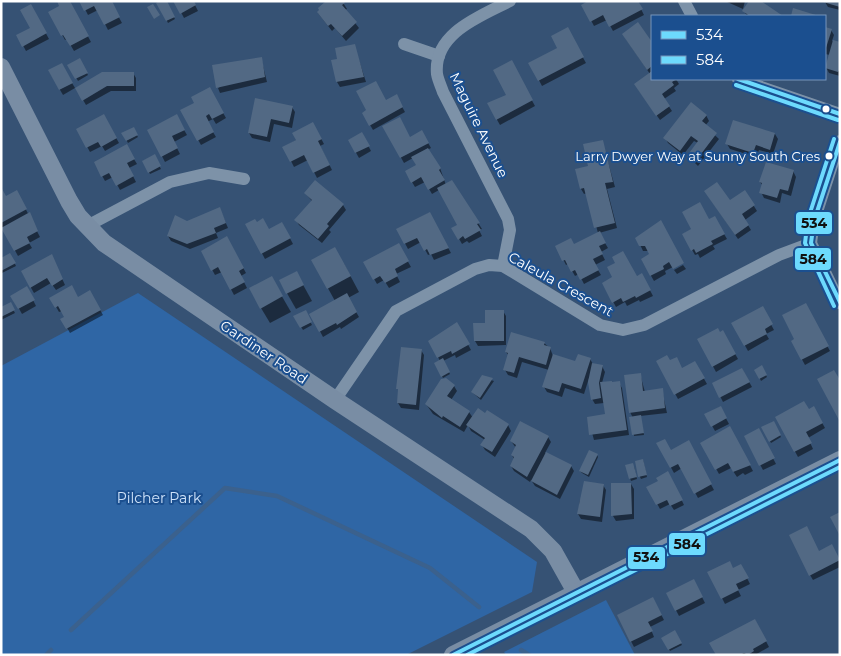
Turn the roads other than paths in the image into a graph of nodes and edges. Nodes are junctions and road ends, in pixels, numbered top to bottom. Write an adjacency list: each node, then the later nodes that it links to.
1 (510, 1): 5 (street)
2 (684, 1): 3 (street)
3 (691, 15)
4 (404, 44): 5 (street)
5 (439, 56): 13 (street, Maguire Avenue)
6 (1, 67): 11 (street, Gardiner Road)
7 (741, 80): 8 (street)
8 (840, 114)
9 (840, 141): 12 (street)
10 (244, 179): 11 (street)
11 (87, 226): 15 (street, Gardiner Road)
12 (811, 243): 13 (street, Caleula Crescent); 14 (street)
13 (503, 266): 15 (street, Caleula Crescent)
14 (840, 303)
15 (335, 400): 17 (street, Gardiner Road)
16 (840, 460): 17 (street)
17 (576, 592): 18 (street)
18 (453, 655)

